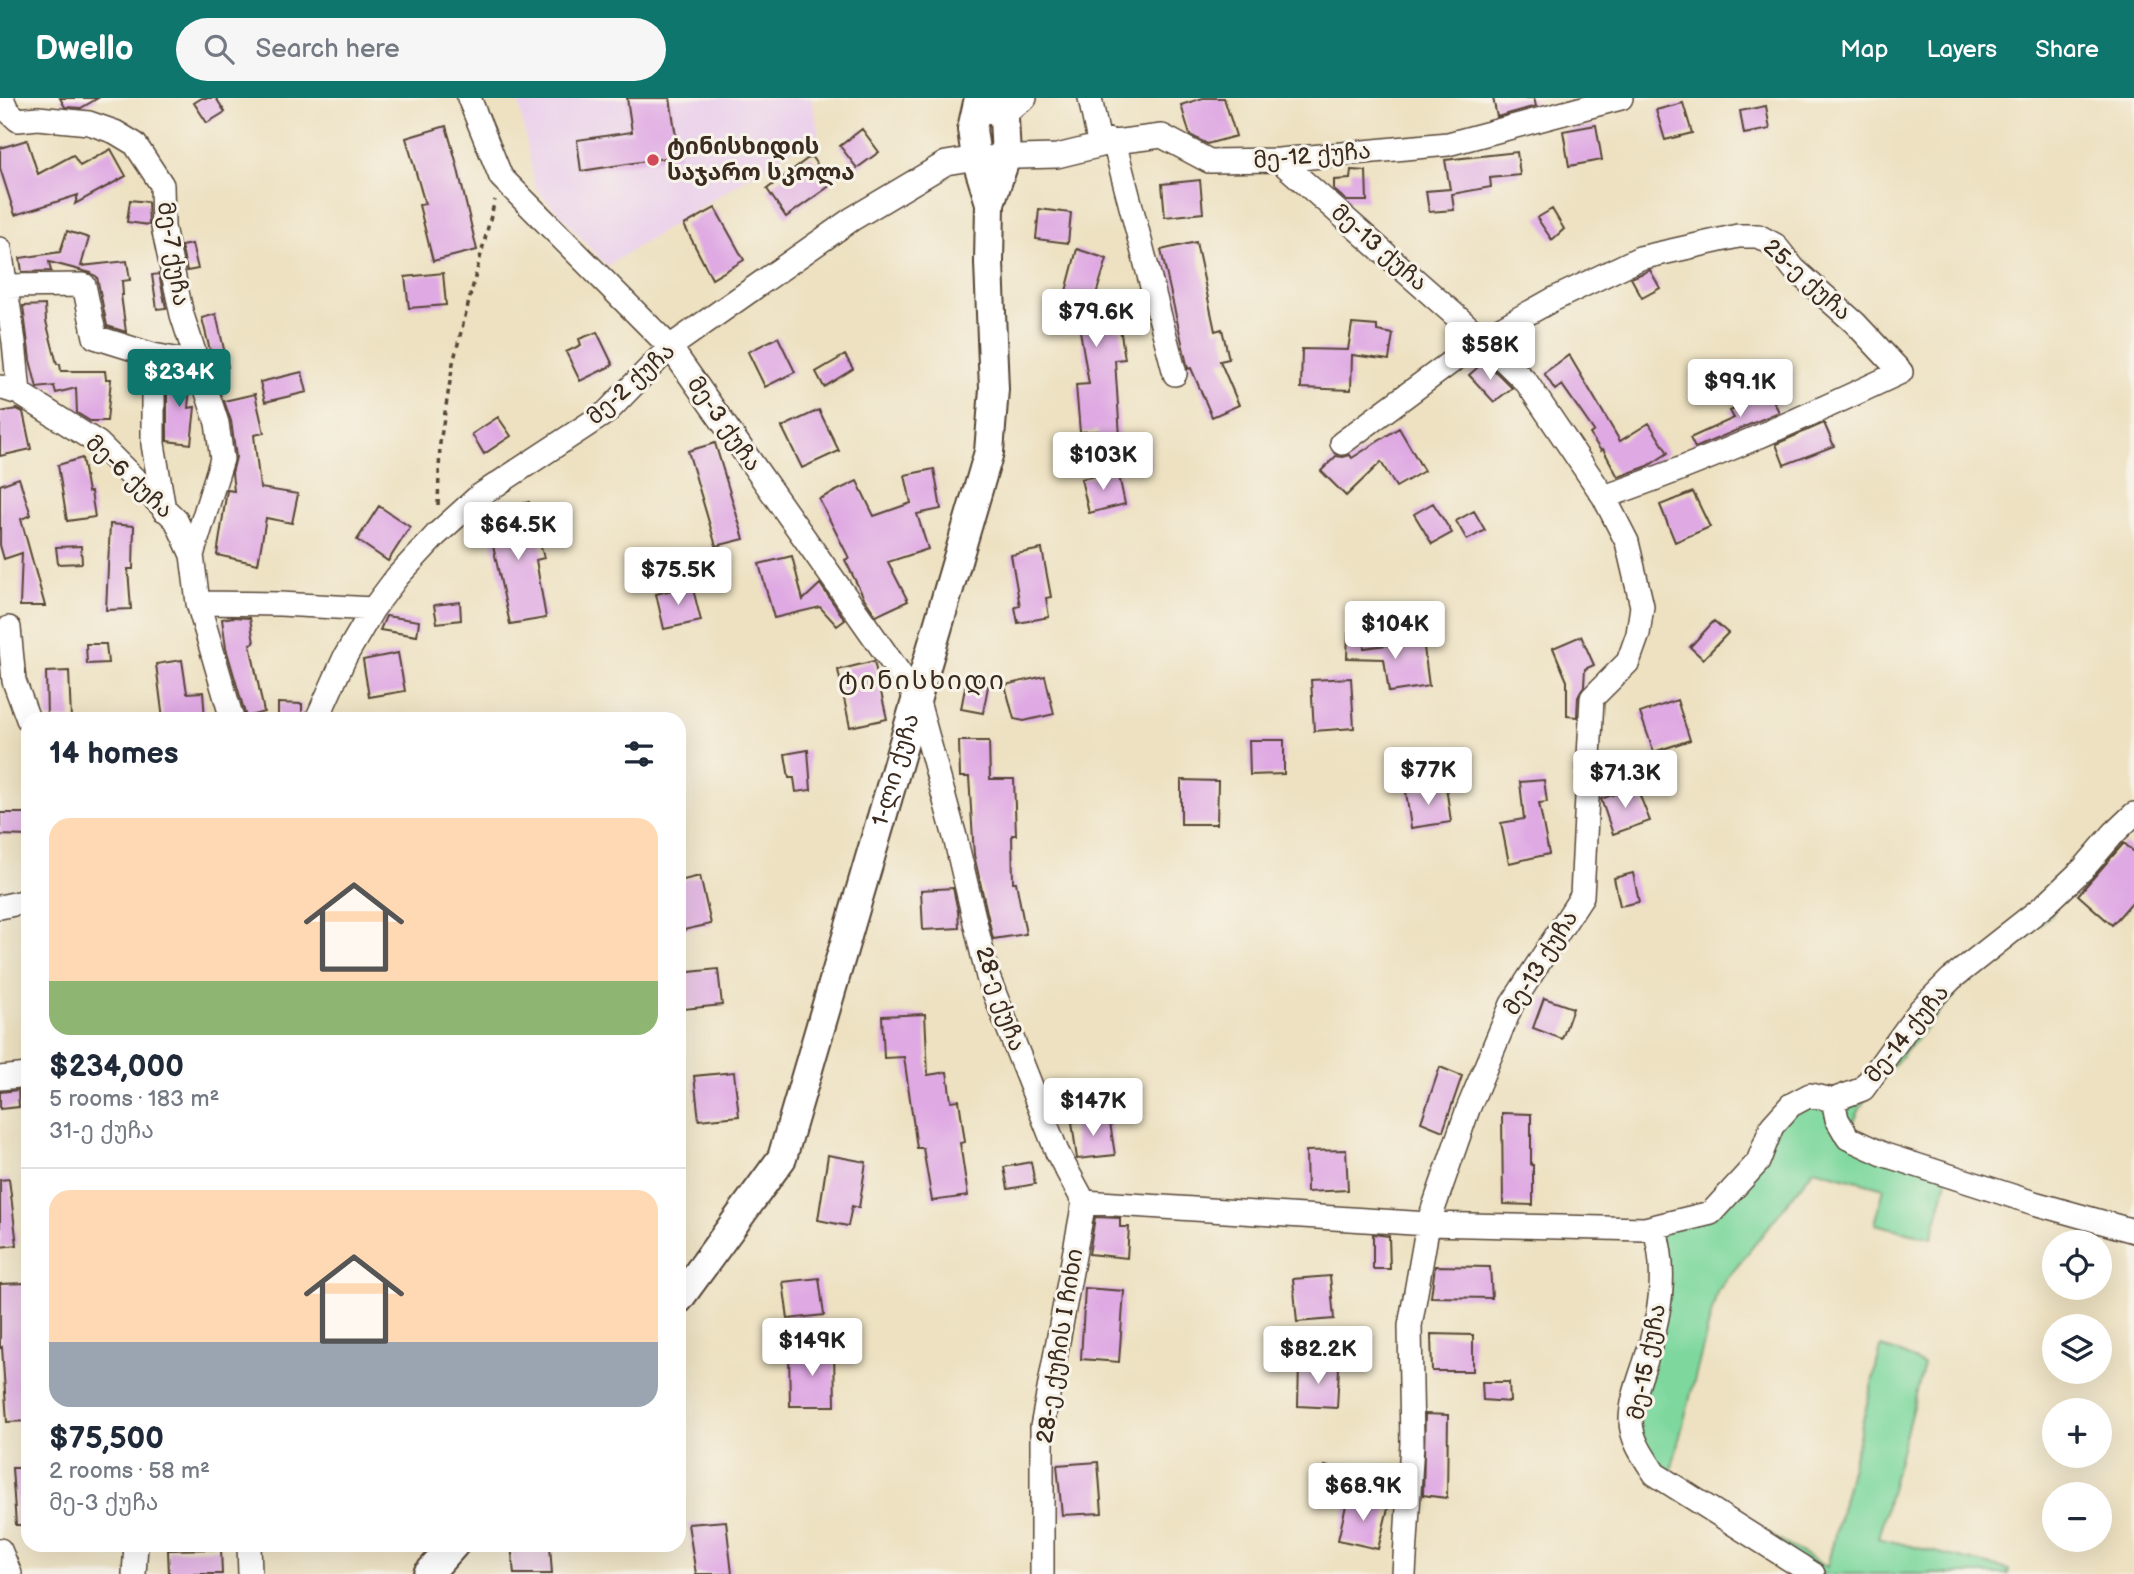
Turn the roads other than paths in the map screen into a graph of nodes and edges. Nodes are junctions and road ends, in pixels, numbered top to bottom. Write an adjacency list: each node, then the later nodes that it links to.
1 (2, 98): 18 (street, მე-7 ქუჩა)
2 (469, 98): 16 (street, მე-3 ქუჩა)
3 (1090, 98): 7 (street)
4 (1621, 98): 10 (street, მე-12 ქუჩა)
5 (1011, 103): 6 (street); 8 (main road, 1-ლი ქუჩა)
6 (976, 113): 9 (main road, 1-ლი ქუჩა); 11 (street)
7 (1114, 142): 8 (street, მე-12 ქუჩა); 10 (street, მე-12 ქუჩა); 19 (street)
8 (1006, 157): 9 (street, მე-12 ქუჩა); 12 (main road, 1-ლი ქუჩა)
9 (976, 158): 11 (street, მე-12 ქუჩა); 12 (main road, 1-ლი ქუჩა)
10 (1279, 160): 15 (street, მე-13 ქუჩა)
11 (946, 163): 16 (street, მე-2 ქუჩა)
12 (990, 203): 29 (main road, 1-ლი ქუჩა)
13 (0, 249): 14 (street)
14 (5, 286): 17 (street); 20 (street)
15 (1482, 339): 21 (street, 25-ე ქუჩა); 22 (street, მე-13 ქუჩა); 22 (street, 25-ე ქუჩა)
16 (670, 347): 26 (street, მე-2 ქუჩა); 29 (street, მე-3 ქუჩა)
17 (153, 355): 18 (street); 23 (street)
18 (197, 363): 24 (street, მე-7 ქუჩა)
19 (1175, 374)
20 (9, 390): 23 (street, მე-6 ქუჩა)
21 (1342, 443)
22 (1604, 497): 40 (street, მე-13 ქუჩა)
23 (164, 510): 24 (street, მე-6 ქუჩა)
24 (192, 555): 25 (street, მე-6 ქუჩა)
25 (198, 603): 26 (street); 31 (street, მე-6 ქუჩა)
26 (373, 609): 32 (street, მე-2 ქუჩა)
27 (9, 628): 28 (street)
28 (7, 681): 30 (street)
29 (916, 698): 39 (street, 28-ე ქუჩა); 43 (main road, 1-ლი ქუჩა)
30 (24, 712)
31 (230, 712)
32 (320, 712)
33 (2134, 814): 38 (street, მე-14 ქუჩა)
34 (21, 902): 35 (street)
35 (0, 907)
36 (21, 1076): 37 (street)
37 (0, 1079)
38 (1833, 1100): 41 (street, მე-14 ქუჩა); 42 (street)
39 (1084, 1202): 40 (street); 52 (street, 28-ე ქუჩის I ჩიხი)
40 (1428, 1224): 41 (street, მე-14 ქუჩა); 53 (street, მე-13 ქუჩა)
41 (1654, 1227): 54 (street, მე-15 ქუჩა)
42 (2134, 1231)
43 (686, 1288)
44 (0, 1550): 48 (street)
45 (136, 1552): 49 (street)
46 (249, 1552): 50 (street)
47 (448, 1552): 51 (main road)
48 (10, 1574)
49 (134, 1574)
50 (250, 1574)
51 (428, 1574)
52 (1042, 1574)
53 (1404, 1574)
54 (1813, 1574)

